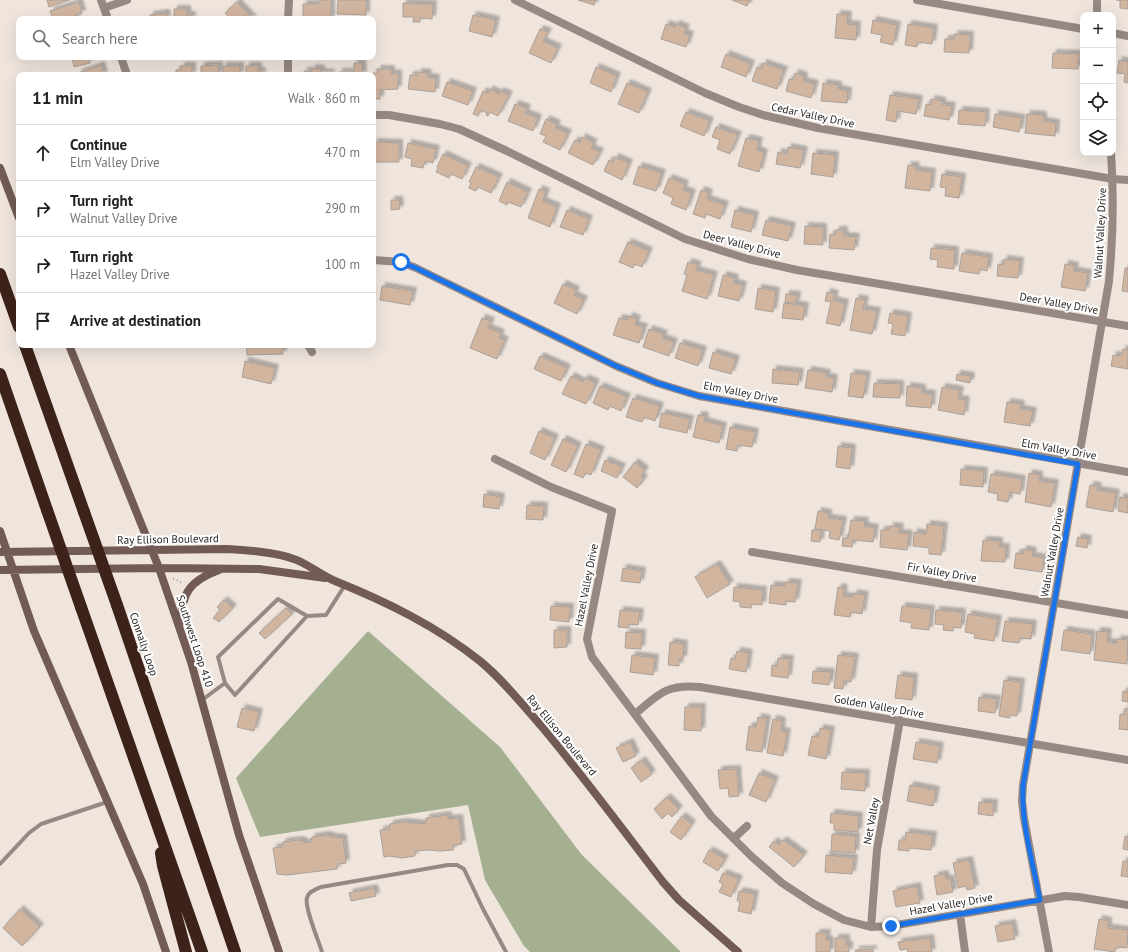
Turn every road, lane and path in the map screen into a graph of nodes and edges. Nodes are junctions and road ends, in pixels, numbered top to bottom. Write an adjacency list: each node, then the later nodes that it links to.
1 (127, 0): 6 (street)
2 (289, 0): 9 (street)
3 (515, 0): 20 (street, Cedar Valley Drive)
4 (917, 0): 10 (street)
5 (1097, 0): 7 (street)
6 (103, 4): 8 (street)
7 (1097, 12)
8 (107, 16)
9 (288, 16)
10 (1080, 27)
11 (1116, 34): 12 (street)
12 (1128, 36)
13 (122, 60): 15 (street)
14 (288, 60): 16 (street)
15 (126, 72)
16 (288, 72)
17 (376, 115): 26 (street, Deer Valley Drive)
18 (1111, 156): 20 (street, Walnut Valley Drive)
19 (0, 168): 22 (main road)
20 (1113, 179): 21 (street, Cedar Valley Drive); 26 (street, Walnut Valley Drive)
21 (1128, 180)
22 (16, 210)
23 (376, 260): 32 (street, Elm Valley Drive)
24 (0, 274): 25 (highway)
25 (16, 319)
26 (1102, 322): 27 (street, Deer Valley Drive); 32 (street, Walnut Valley Drive)
27 (1128, 326)
28 (26, 348): 68 (highway, Connally Loop, bridge)
29 (69, 348): 35 (main road, Southwest Loop 410)
30 (0, 374): 58 (highway, bridge)
31 (495, 459): 52 (street, Hazel Valley Drive)
32 (1078, 464): 33 (street, Elm Valley Drive); 46 (street, Walnut Valley Drive)
33 (1128, 472)
34 (0, 531): 36 (main road)
35 (152, 550): 36 (main road, Ray Ellison Boulevard); 38 (main road, Southwest Loop 410); 43 (main road, Ray Ellison Boulevard)
36 (4, 552): 41 (main road)
37 (752, 552): 46 (street, Fir Valley Drive)
38 (159, 568): 39 (main road, Ray Ellison Boulevard); 41 (main road, Ray Ellison Boulevard); 49 (main road, Southwest Loop 410)
39 (224, 568): 43 (main road, Ray Ellison Boulevard); 49 (main road)
40 (0, 570): 41 (main road, Ray Ellison Boulevard)
41 (13, 570): 56 (main road)
42 (175, 579): 45 (path)
43 (330, 579): 44 (main road, Ray Ellison Boulevard)
44 (346, 585): 48 (lane); 72 (main road, Ray Ellison Boulevard)
45 (185, 586)
46 (1055, 603): 47 (street, Fir Valley Drive); 54 (street, Walnut Valley Drive)
47 (1128, 615)
48 (307, 616): 50 (lane); 50 (lane)
49 (180, 629): 51 (main road, Southwest Loop 410)
50 (225, 683): 51 (lane)
51 (202, 700): 69 (main road, Southwest Loop 410)
52 (635, 714): 53 (street, Golden Valley Drive); 59 (street, Hazel Valley Drive)
53 (900, 720): 54 (street, Golden Valley Drive); 64 (street, Net Valley)
54 (1030, 744): 55 (street, Golden Valley Drive); 61 (street, Walnut Valley Drive)
55 (1128, 760)
56 (108, 802): 60 (lane); 65 (main road)
57 (747, 826): 59 (street)
58 (159, 832): 66 (highway); 67 (highway)
59 (734, 838): 64 (street, Hazel Valley Drive)
60 (0, 864)
61 (1040, 900): 62 (street, Hazel Valley Drive); 63 (street, Hazel Valley Drive); 74 (street, Walnut Valley Drive)
62 (1128, 905)
63 (960, 914): 64 (street, Hazel Valley Drive); 73 (street)
64 (871, 927)
65 (166, 952)
66 (186, 952)
67 (202, 952)
68 (235, 952)
69 (278, 952)
70 (322, 952): 71 (lane)
71 (506, 952)
72 (738, 952)
73 (965, 952)
74 (1050, 952)

